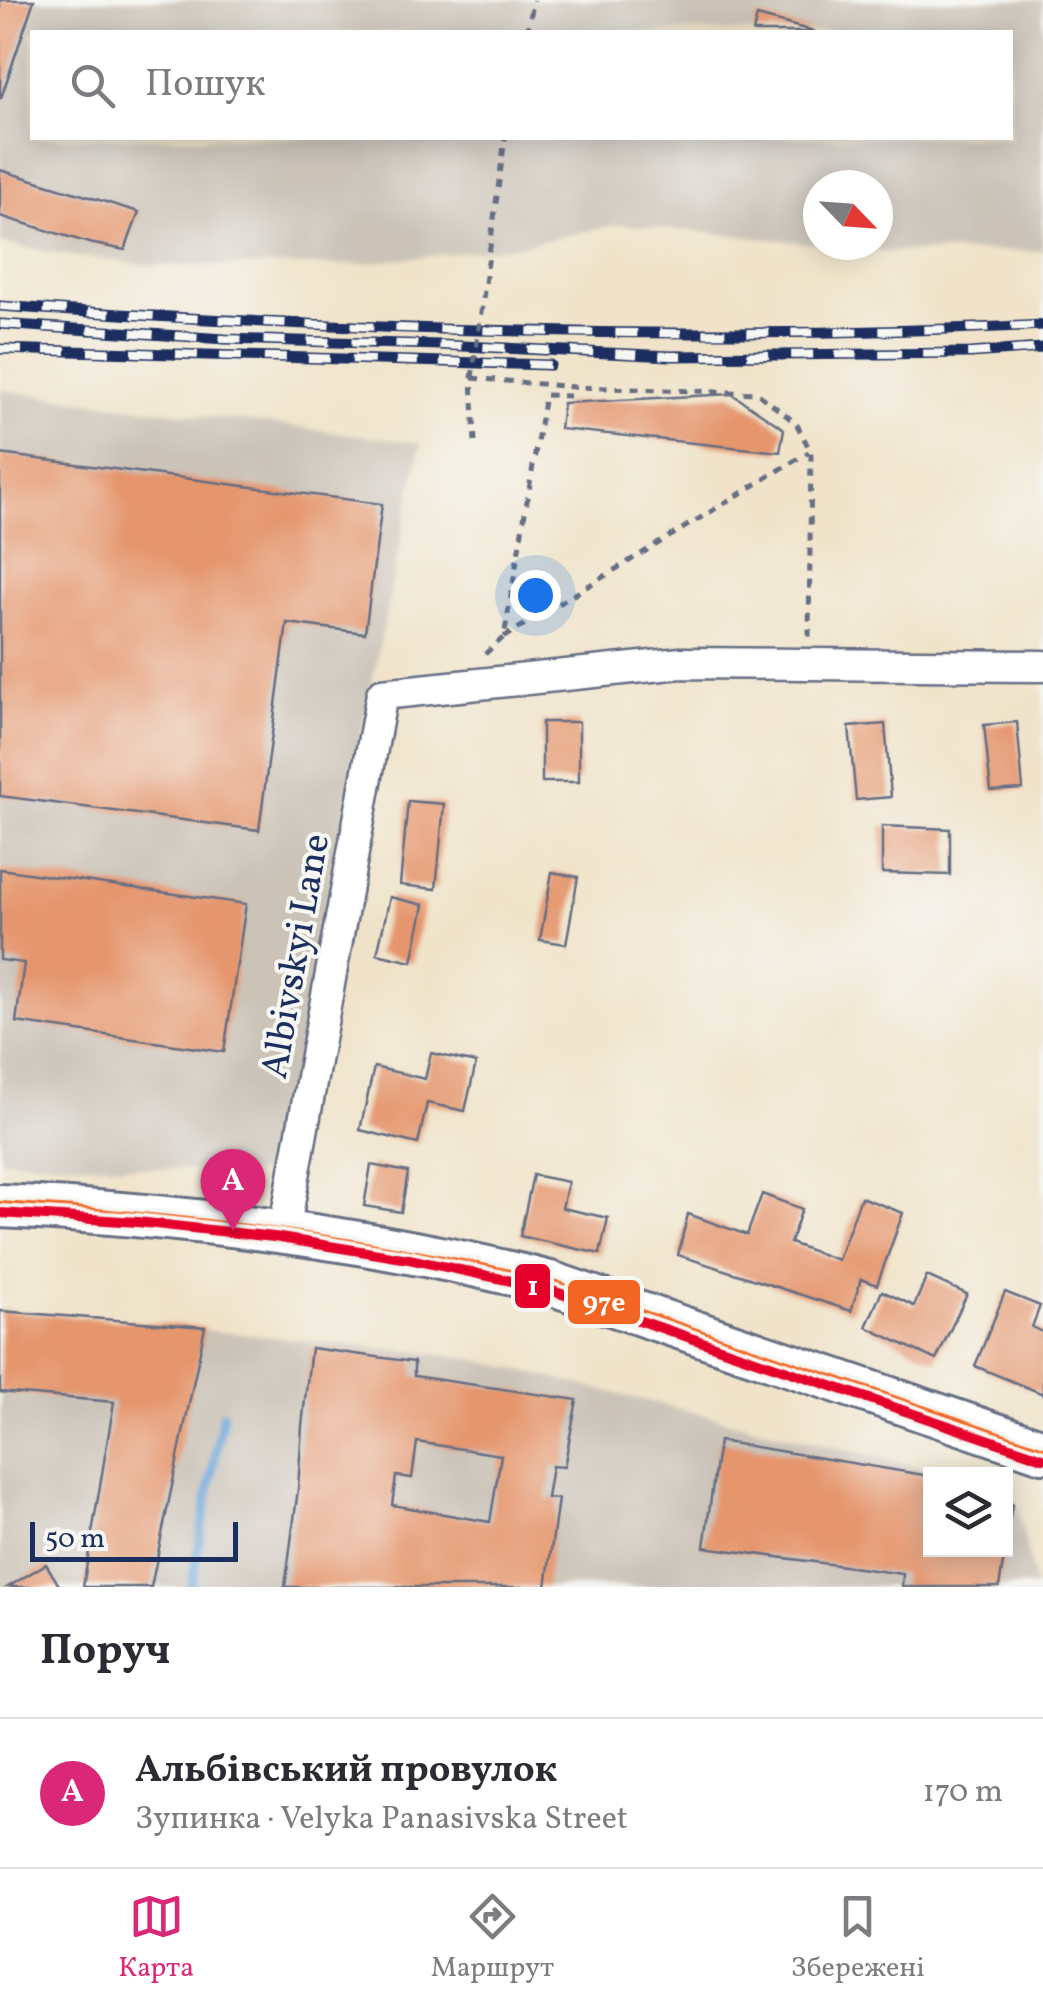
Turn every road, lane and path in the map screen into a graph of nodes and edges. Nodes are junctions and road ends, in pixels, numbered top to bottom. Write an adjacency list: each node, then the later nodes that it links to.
1 (534, 0): 2 (path)
2 (526, 30)
3 (505, 140): 4 (path, bridge)
4 (472, 378): 5 (path); 6 (path, bridge)
5 (574, 387): 7 (path); 8 (path)
6 (475, 442)
7 (811, 452): 8 (path); 9 (path)
8 (504, 638): 11 (path)
9 (809, 664): 10 (street); 11 (street)
10 (1043, 666)
11 (446, 688): 13 (street, Albivskyi Lane)
12 (0, 1206): 13 (street)
13 (284, 1232): 14 (street)
14 (1043, 1450)

